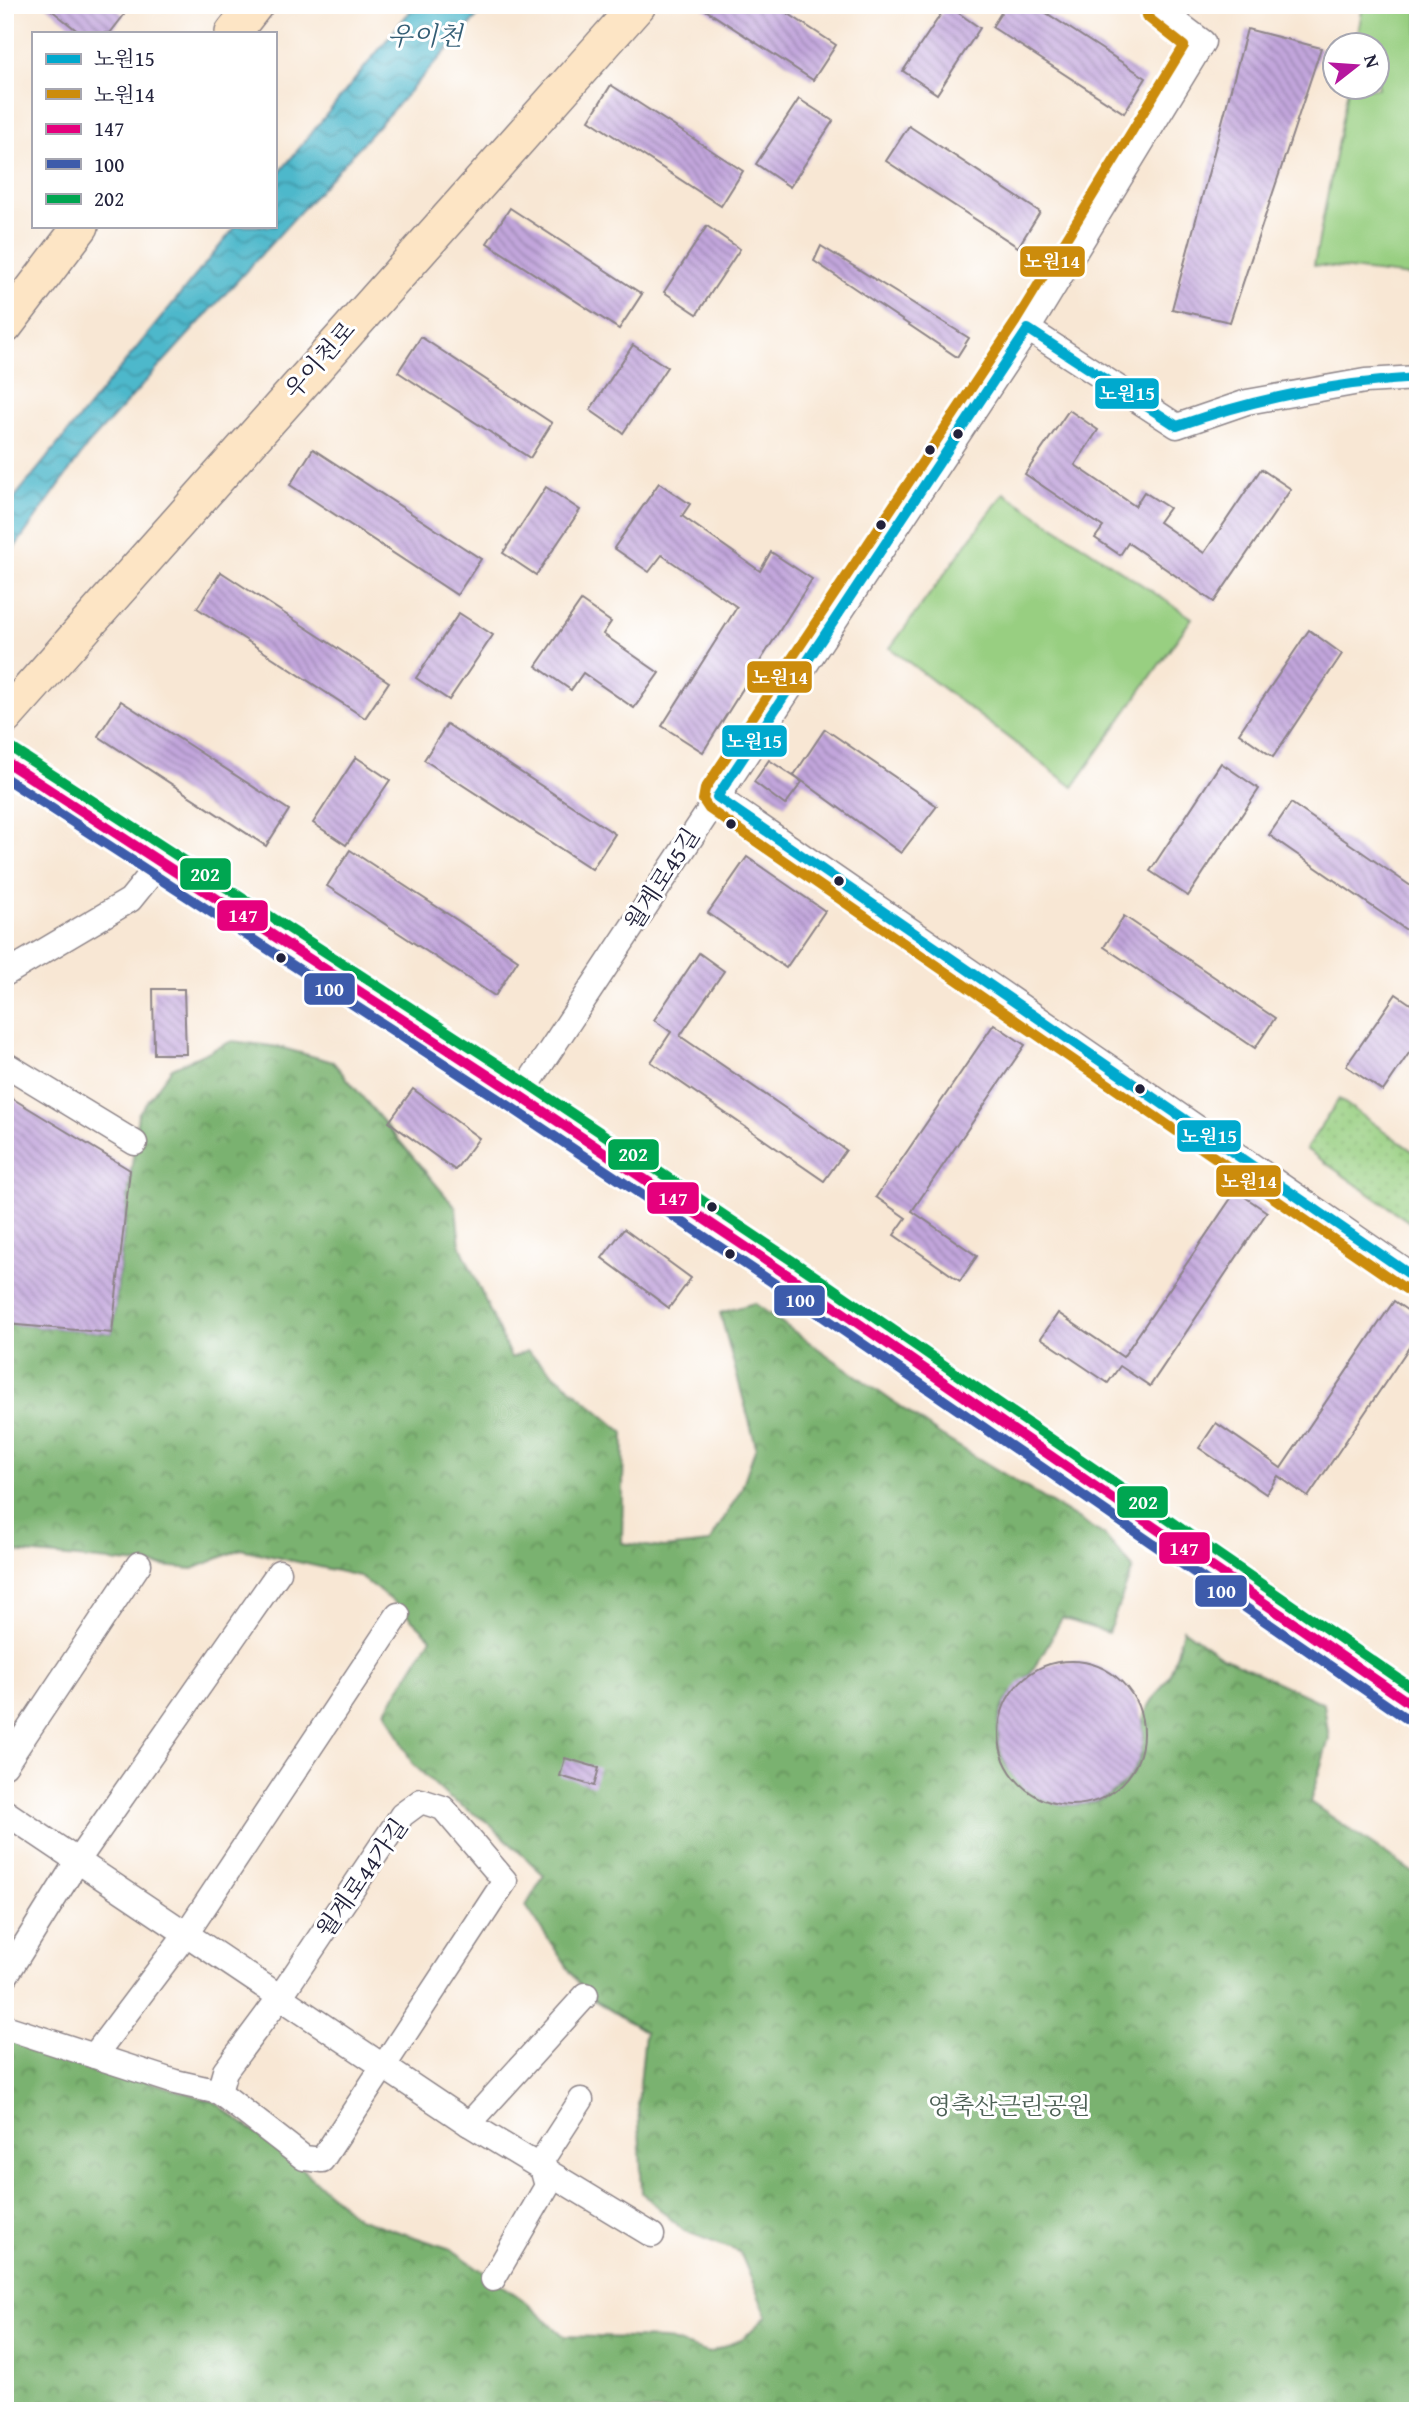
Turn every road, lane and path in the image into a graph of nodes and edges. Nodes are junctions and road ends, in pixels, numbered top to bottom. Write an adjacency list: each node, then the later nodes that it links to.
1 (255, 5): 4 (main road)
2 (638, 5): 9 (main road, 우이천로)
3 (1154, 5): 7 (street, 월계로45길)
4 (234, 32)
5 (79, 228): 6 (main road)
6 (5, 326)
7 (1028, 329): 8 (street); 11 (street, 월계로45길)
8 (1418, 378)
9 (5, 717)
10 (5, 761): 12 (main road)
11 (717, 797): 15 (street, 월계로45길); 17 (street)
12 (160, 863): 13 (street); 15 (main road)
13 (5, 974)
14 (5, 1064): 16 (street)
15 (520, 1096): 21 (main road)
16 (135, 1143)
17 (1418, 1280)
18 (139, 1564): 22 (street)
19 (279, 1572): 24 (street)
20 (398, 1615): 25 (street)
21 (1418, 1709)
22 (5, 1765)
23 (5, 1812): 24 (street)
24 (78, 1860): 25 (street); 26 (street)
25 (186, 1934): 28 (street); 30 (street)
26 (5, 1977)
27 (586, 1995): 34 (street)
28 (280, 1997): 31 (street); 31 (street, 월계로44가길); 32 (street)
29 (5, 2028): 30 (street)
30 (94, 2056): 32 (street)
31 (384, 2066): 32 (street); 34 (street)
32 (219, 2092)
33 (581, 2099): 35 (street)
34 (470, 2124): 35 (street)
35 (542, 2168): 36 (street); 37 (street)
36 (652, 2235)
37 (493, 2280)

